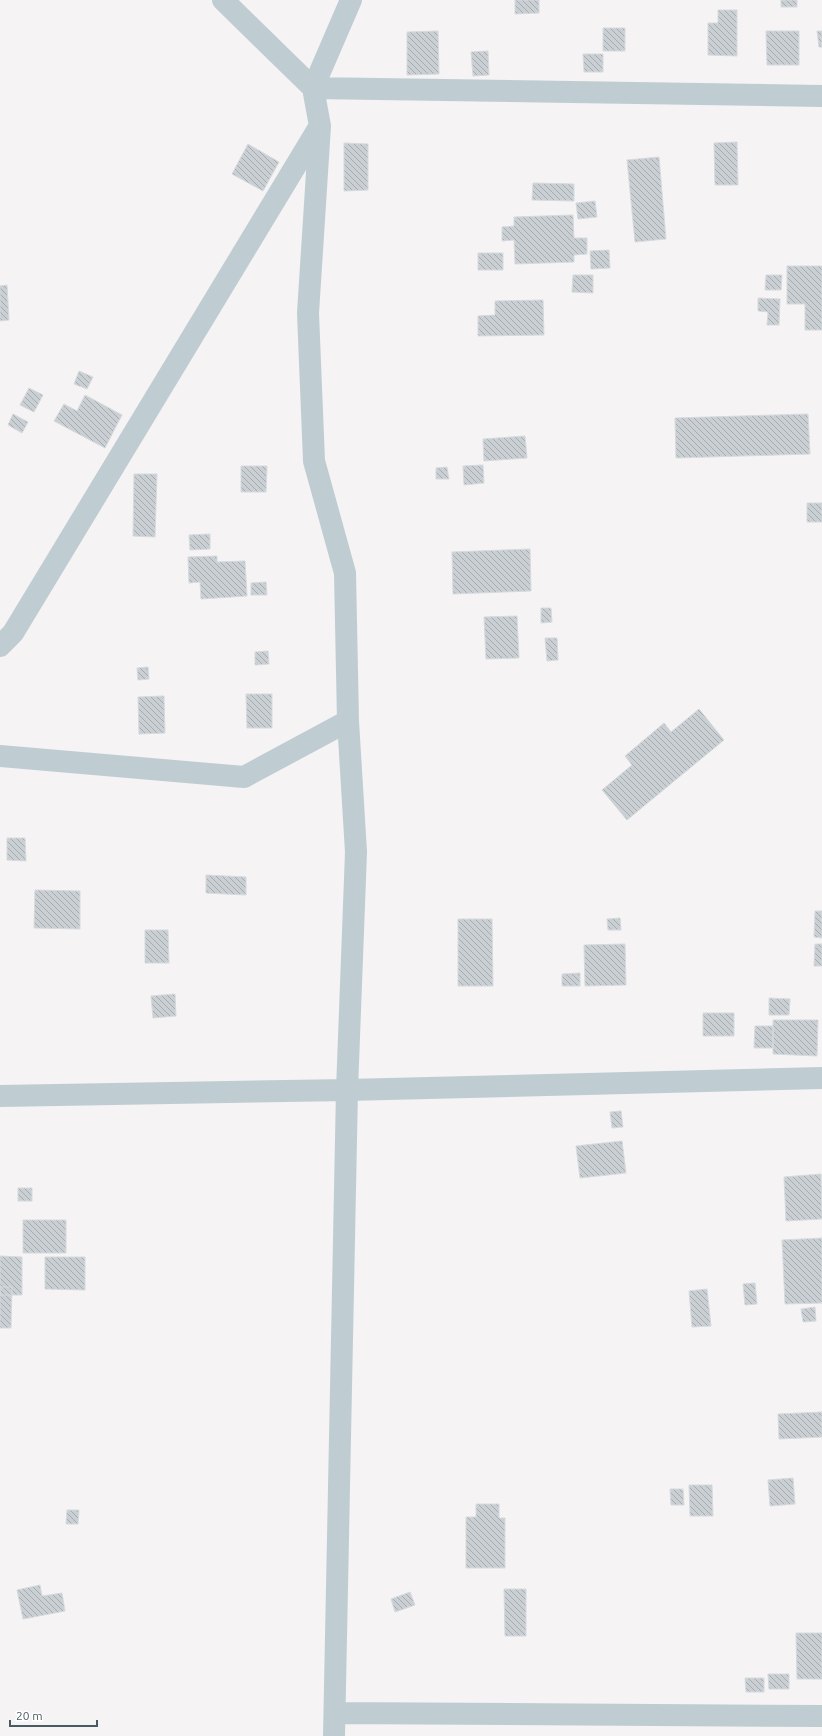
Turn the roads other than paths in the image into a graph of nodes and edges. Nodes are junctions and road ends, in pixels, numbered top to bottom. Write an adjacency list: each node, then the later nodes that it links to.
1 (223, 0): 3 (street)
2 (351, 0): 3 (street)
3 (313, 88): 4 (street); 5 (street)
4 (822, 96)
5 (320, 126): 6 (street); 7 (street)
6 (0, 646)
7 (348, 721): 8 (street); 10 (street)
8 (0, 756)
9 (822, 1078): 10 (street)
10 (347, 1090): 11 (street); 12 (street)
11 (0, 1096)
12 (335, 1713): 13 (street); 14 (street)
13 (822, 1716)
14 (334, 1736)

